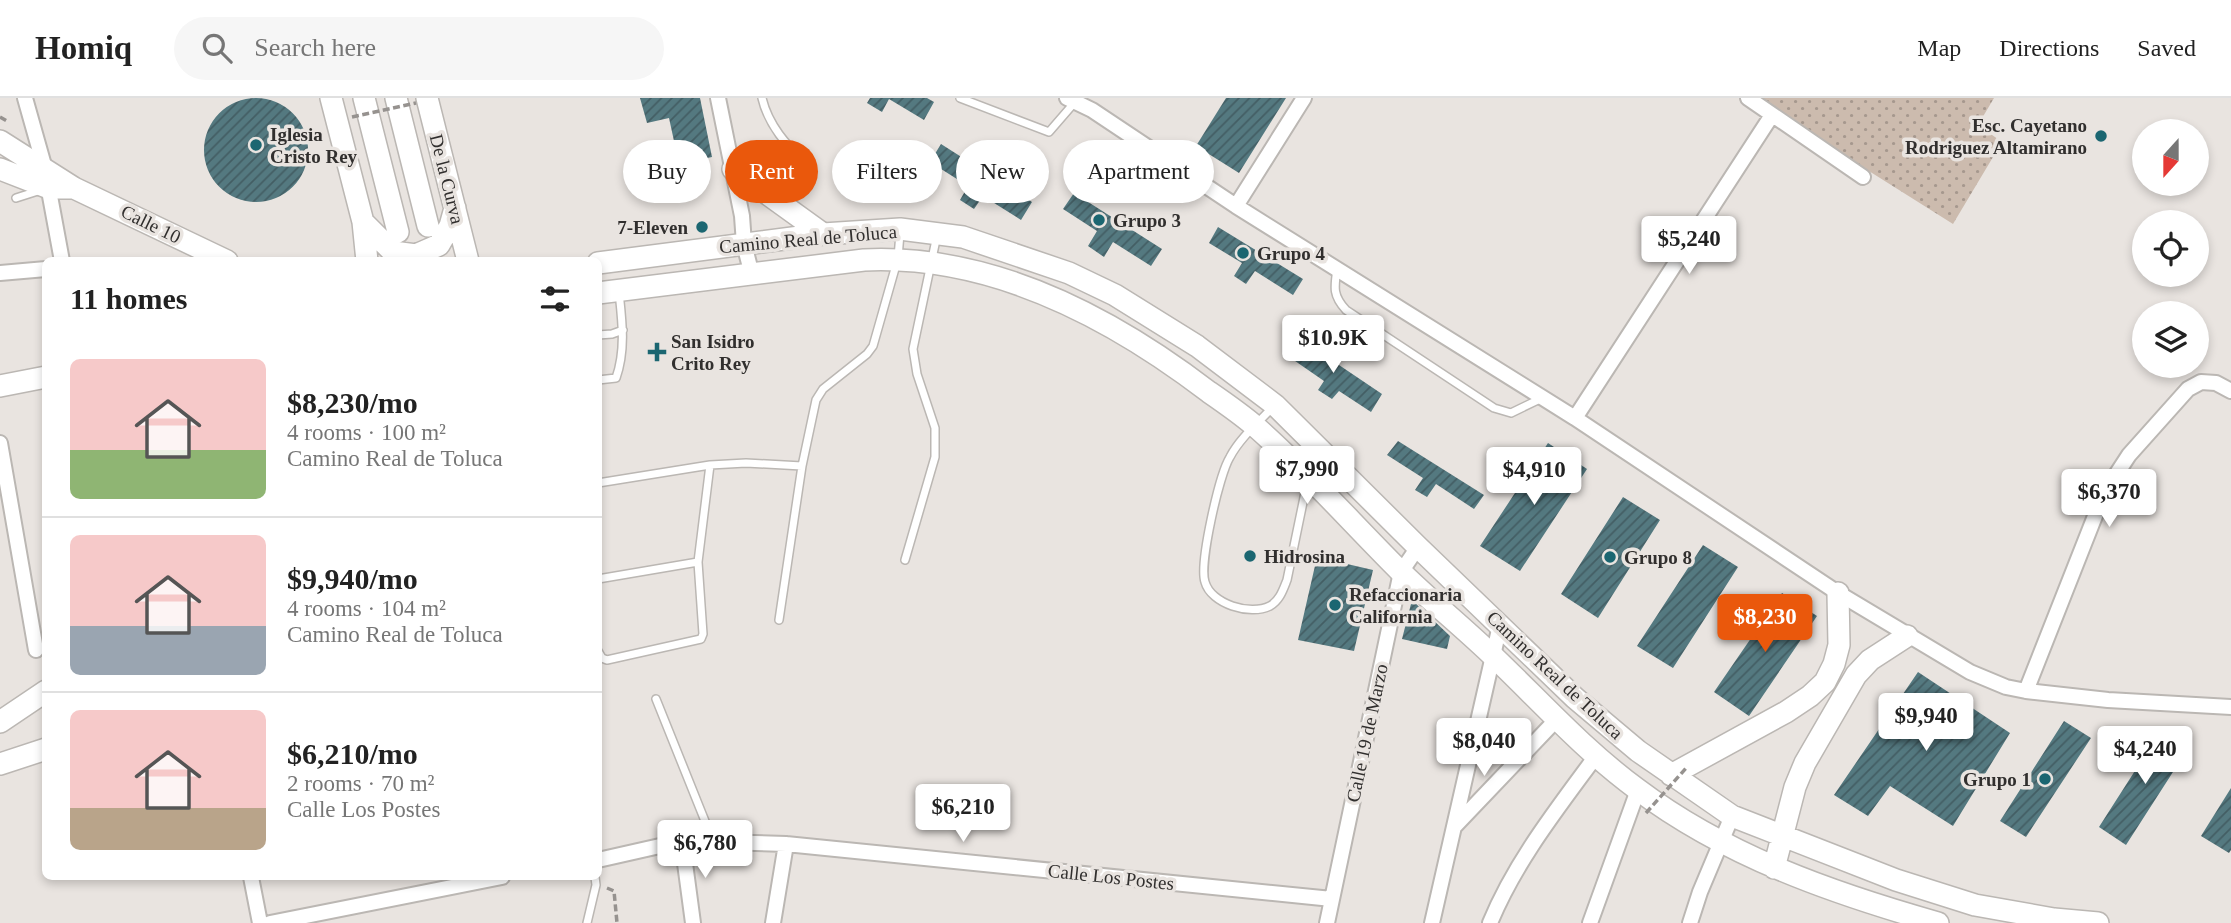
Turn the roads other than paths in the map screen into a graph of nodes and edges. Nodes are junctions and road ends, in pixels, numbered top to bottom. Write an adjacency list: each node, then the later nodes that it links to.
1 (25, 98): 17 (street)
2 (331, 98): 23 (main road)
3 (364, 98): 26 (main road)
4 (718, 98): 12 (street)
5 (762, 98): 13 (lane)
6 (960, 98): 10 (lane)
7 (1304, 98): 21 (street)
8 (1748, 98): 11 (street)
9 (413, 100): 22 (main road, De la Curva); 24 (main road)
10 (1071, 100): 21 (street)
11 (1772, 115): 16 (street); 52 (street)
12 (727, 140)
13 (782, 140)
14 (0, 141): 17 (main road)
15 (0, 169): 17 (main road)
16 (1863, 177)
17 (47, 178): 18 (lane); 30 (street); 31 (main road, Calle 10)
18 (16, 198)
19 (740, 203): 29 (street)
20 (780, 203): 27 (main road)
21 (1236, 206): 37 (street)
22 (455, 208): 23 (main road); 33 (main road, De la Curva)
23 (363, 222): 32 (main road)
24 (428, 226)
25 (900, 229): 27 (main road, Camino Real de Toluca); 28 (main road, Camino Real de Toluca); 34 (lane)
26 (398, 232)
27 (823, 234): 29 (main road, Camino Real de Toluca)
28 (937, 234): 36 (lane); 40 (main road, Camino Real de Toluca)
29 (744, 244): 35 (main road, Camino Real de Toluca); 41 (street)
30 (61, 257)
31 (219, 257)
32 (367, 257)
33 (467, 257)
34 (898, 258): 36 (main road, Camino Real de Toluca); 41 (main road, Camino Real de Toluca); 57 (lane)
35 (602, 262)
36 (932, 263): 43 (main road, Camino Real de Toluca); 61 (lane)
37 (1337, 269): 50 (street); 50 (lane)
38 (42, 270): 39 (street)
39 (0, 273)
40 (1069, 273): 43 (main road); 51 (main road, Camino Real de Toluca)
41 (752, 275): 42 (main road, Camino Real de Toluca)
42 (609, 292): 44 (lane)
43 (1058, 300): 53 (main road, Camino Real de Toluca)
44 (623, 330): 45 (lane); 47 (lane)
45 (602, 335)
46 (42, 378): 48 (main road)
47 (602, 380)
48 (0, 387)
49 (2231, 391): 72 (street)
50 (1543, 398): 52 (street)
51 (1275, 405): 53 (lane); 55 (main road, Camino Real de Toluca)
52 (1575, 418): 65 (street)
53 (1255, 426): 58 (main road, Camino Real de Toluca); 58 (lane)
54 (0, 443): 69 (street)
55 (1329, 458): 58 (lane); 60 (main road, Camino Real de Toluca)
56 (710, 465): 57 (lane); 59 (lane); 62 (lane)
57 (802, 467): 66 (lane)
58 (1308, 478): 63 (main road, Camino Real de Toluca)
59 (602, 482)
60 (1418, 547): 63 (street, Calle 19 de Marzo); 67 (main road, Camino Real de Toluca)
61 (905, 560)
62 (698, 562): 64 (lane); 71 (lane)
63 (1401, 572): 70 (main road, Camino Real de Toluca); 98 (street, Calle 19 de Marzo)
64 (602, 578)
65 (1838, 593): 68 (street); 83 (main road)
66 (779, 620)
67 (1500, 625): 70 (street); 80 (main road, Camino Real de Toluca)
68 (1907, 636): 72 (street); 88 (main road)
69 (36, 650)
70 (1494, 657): 77 (main road, Camino Real de Toluca); 87 (street)
71 (602, 658)
72 (2026, 691): 75 (street)
73 (42, 694): 78 (main road)
74 (656, 699): 90 (lane)
75 (2231, 707)
76 (42, 712): 78 (main road)
77 (1556, 720): 81 (main road, Camino Real de Toluca); 87 (street)
78 (0, 724)
79 (42, 750): 82 (main road)
80 (1638, 751): 83 (main road, Camino Real de Toluca); 84 (main road)
81 (1596, 756): 84 (main road, Camino Real de Toluca); 106 (street)
82 (0, 764)
83 (1679, 771): 86 (main road, Camino Real de Toluca)
84 (1616, 773): 85 (main road, Camino Real de Toluca)
85 (1638, 790): 91 (main road, Camino Real de Toluca); 107 (street)
86 (1732, 816): 88 (main road, Camino Real de Toluca); 91 (street)
87 (1454, 827): 105 (street)
88 (1782, 837): 94 (main road); 110 (main road, Camino Real de Toluca)
89 (682, 841): 90 (street, Calle Los Postes); 93 (street, Calle Los Postes); 102 (street)
90 (713, 842): 92 (street, Calle Los Postes)
91 (1720, 843): 94 (main road, Camino Real de Toluca); 108 (street)
92 (786, 844): 98 (street, Calle Los Postes); 103 (street)
93 (602, 859)
94 (1774, 868): 109 (main road, Camino Real de Toluca)
95 (252, 880): 99 (street)
96 (487, 880): 100 (street)
97 (595, 881): 101 (lane)
98 (1332, 899): 104 (street, Calle 19 de Marzo)
99 (260, 923)
100 (270, 923)
101 (587, 923)
102 (693, 923)
103 (773, 923)
104 (1327, 923)
105 (1432, 923)
106 (1490, 923)
107 (1590, 923)
108 (1690, 923)
109 (1938, 923)
110 (2098, 923)

